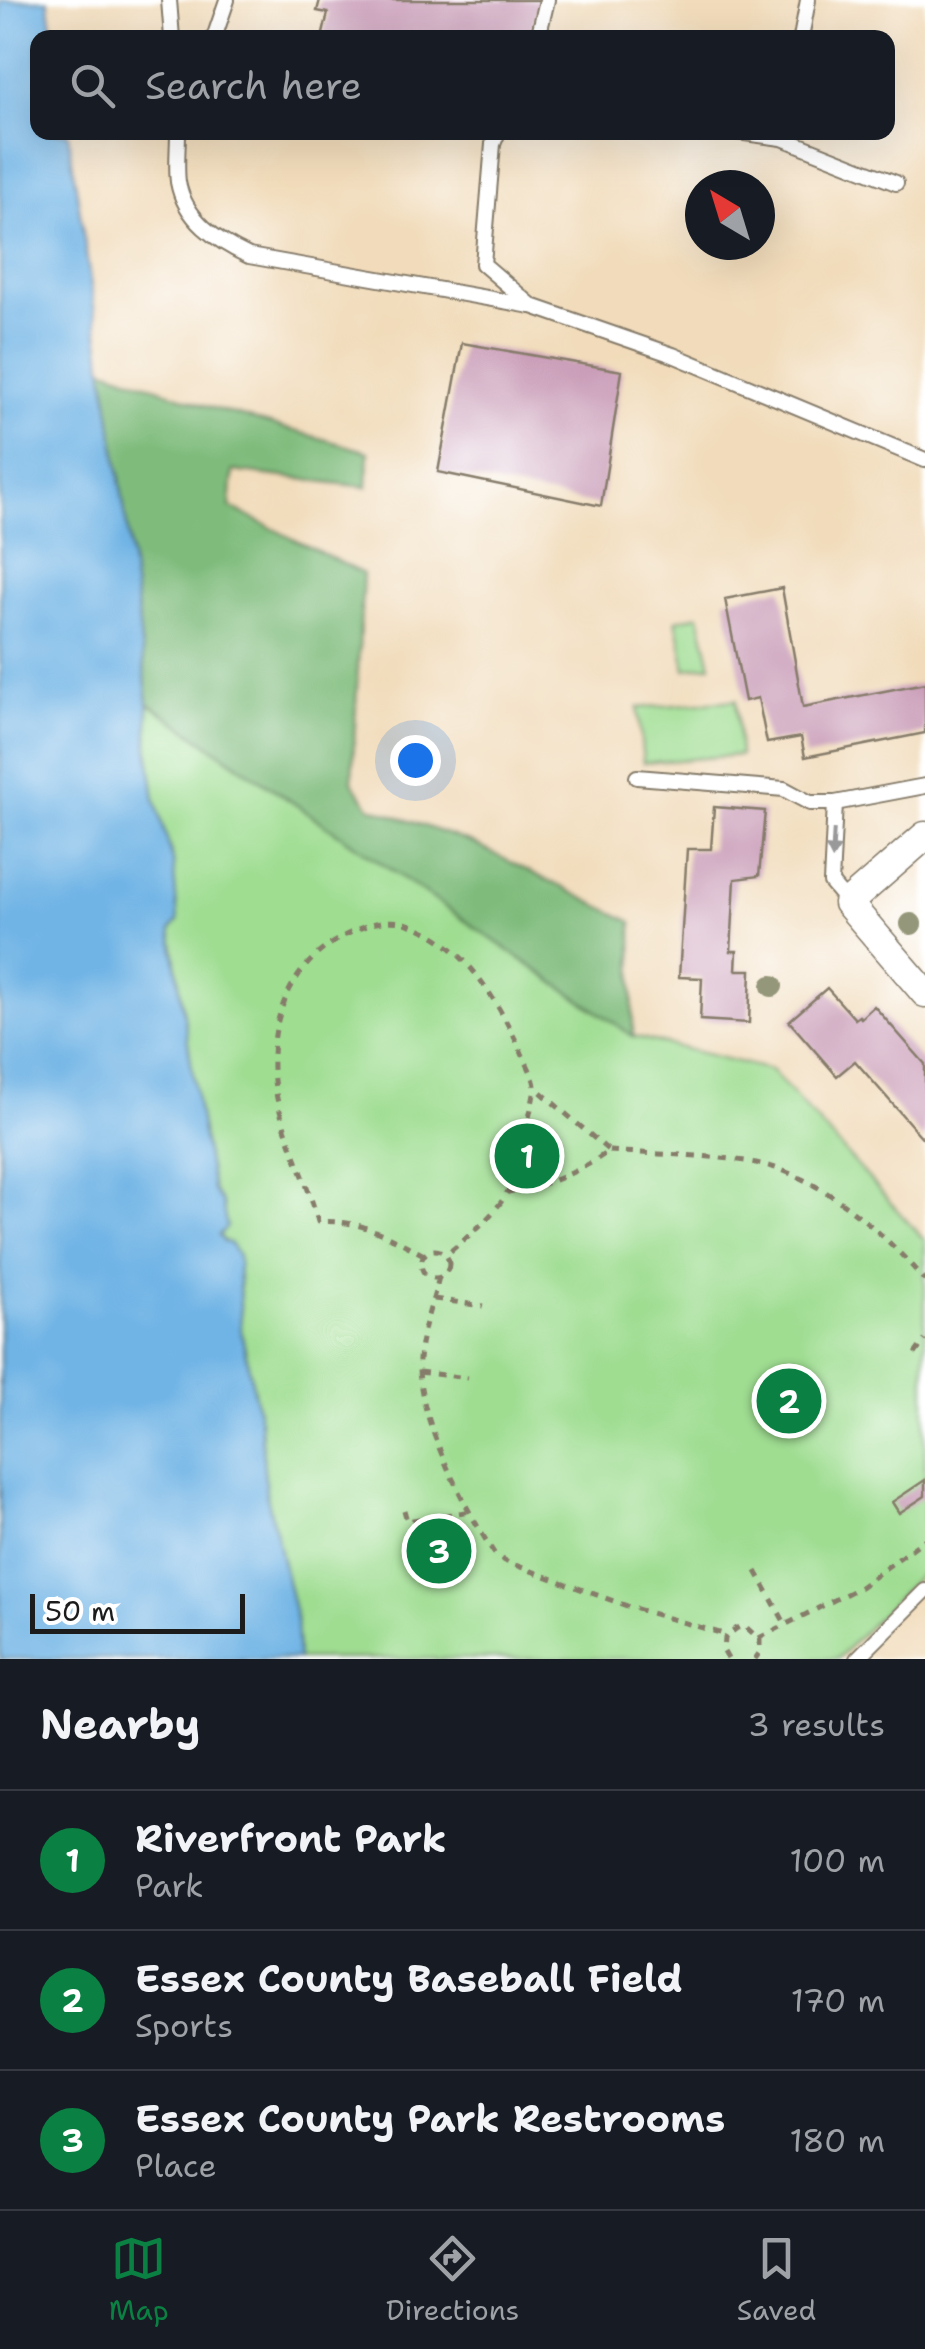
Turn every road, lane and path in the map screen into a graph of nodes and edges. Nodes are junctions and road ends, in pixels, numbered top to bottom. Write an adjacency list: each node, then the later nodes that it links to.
1 (169, 0): 5 (lane)
2 (228, 0): 6 (lane)
3 (546, 0): 7 (lane)
4 (808, 0): 8 (lane)
5 (171, 30)
6 (217, 30)
7 (540, 30)
8 (802, 30)
9 (179, 140): 13 (lane)
10 (495, 140): 13 (lane)
11 (792, 140): 12 (lane)
12 (896, 183)
13 (532, 306): 14 (lane)
14 (925, 460)
15 (637, 777): 17 (lane)
16 (925, 786): 17 (lane)
17 (835, 803): 19 (lane, one-way to 19)
18 (925, 836): 19 (street)
19 (848, 903): 20 (street)
20 (925, 993)
21 (535, 1086): 22 (path); 23 (path); 24 (path)
22 (610, 1151): 23 (path); 27 (path)
23 (508, 1192): 25 (path)
24 (424, 1255): 25 (path); 26 (path)
25 (446, 1255): 26 (path)
26 (439, 1277): 28 (path)
27 (925, 1281)
28 (434, 1299): 29 (path); 32 (path)
29 (483, 1306)
30 (925, 1340): 31 (path)
31 (915, 1354)
32 (419, 1372): 33 (path); 35 (path)
33 (468, 1378)
34 (404, 1510): 35 (path)
35 (471, 1511): 40 (path)
36 (925, 1540): 39 (path)
37 (756, 1571): 39 (path)
38 (925, 1591): 44 (lane)
39 (786, 1625): 41 (path)
40 (727, 1635): 41 (path); 42 (path)
41 (759, 1638): 43 (path)
42 (728, 1659)
43 (756, 1659)
44 (857, 1659)

